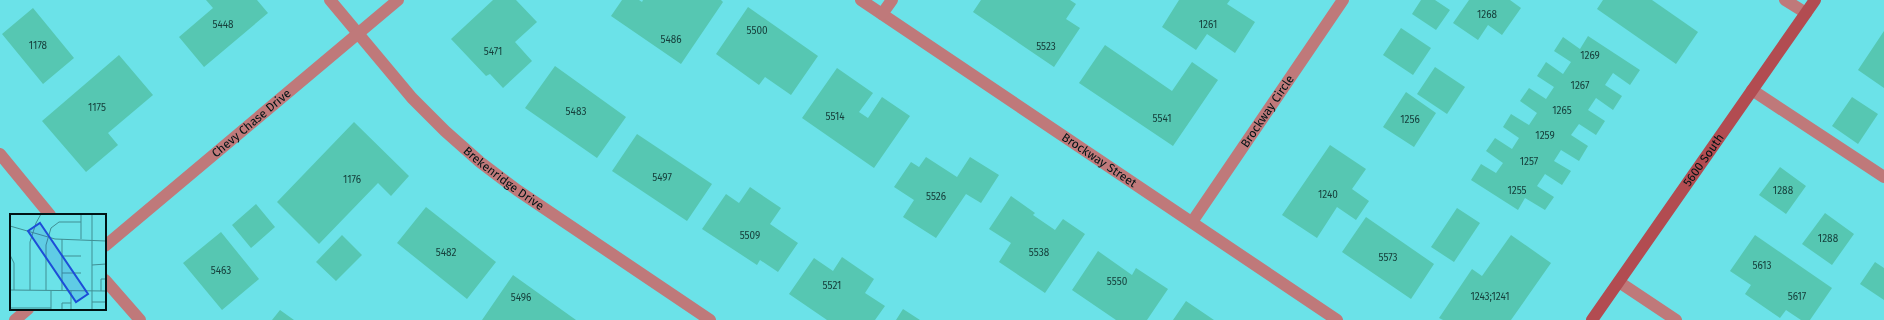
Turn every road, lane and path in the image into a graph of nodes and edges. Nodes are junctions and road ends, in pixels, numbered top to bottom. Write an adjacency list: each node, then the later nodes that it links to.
1 (330, 0): 10 (street, Brekenridge Drive)
2 (398, 0): 10 (street, Chevy Chase Drive)
3 (861, 0): 8 (street, Brockway Street)
4 (892, 0): 8 (street)
5 (1343, 0): 15 (street, Brockway Circle)
6 (1785, 0): 9 (street)
7 (1815, 0): 9 (main road, 5600 South)
8 (882, 14): 15 (street, Brockway Street)
9 (1806, 14): 11 (main road, 5600 South)
10 (357, 34): 16 (street, Chevy Chase Drive); 22 (street, Brekenridge Drive)
11 (1752, 90): 13 (street); 18 (main road, 5600 South)
12 (0, 154): 14 (street)
13 (1884, 178)
14 (49, 214)
15 (1192, 222): 23 (street, Brockway Street)
16 (106, 245)
17 (106, 281): 21 (street)
18 (1619, 282): 24 (main road, 5600 South); 25 (street)
19 (27, 310): 20 (street)
20 (15, 320)
21 (140, 320)
22 (710, 320)
23 (1337, 320)
24 (1592, 320)
25 (1676, 320)

